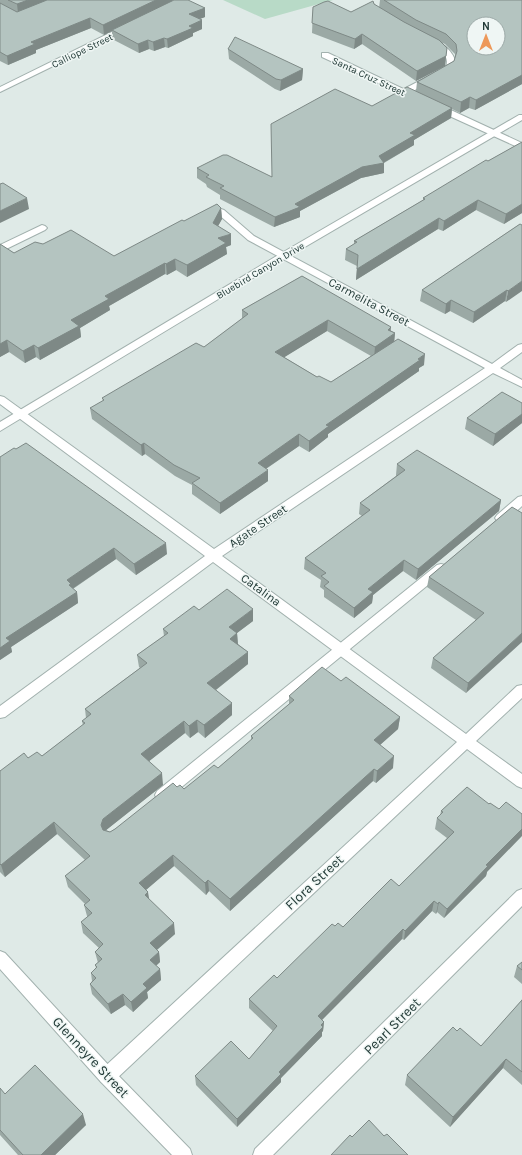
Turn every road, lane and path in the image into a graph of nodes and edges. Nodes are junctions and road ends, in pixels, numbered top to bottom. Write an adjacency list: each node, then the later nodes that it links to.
1 (135, 24): 4 (street, Calliope Street)
2 (424, 39): 5 (street)
3 (325, 55): 5 (street, Santa Cruz Street)
4 (0, 90)
5 (404, 92): 7 (street, Santa Cruz Street)
6 (522, 117): 7 (street, Bluebird Canyon Drive)
7 (494, 133): 8 (street, Santa Cruz Street); 12 (street, Bluebird Canyon Drive)
8 (522, 146)
9 (221, 212): 12 (street, Carmelita Street)
10 (42, 228): 11 (street)
11 (0, 249)
12 (283, 256): 14 (street, Carmelita Street); 17 (street, Bluebird Canyon Drive)
13 (522, 347): 14 (street, Agate Street)
14 (493, 368): 15 (street, Carmelita Street); 21 (street, Agate Street)
15 (522, 384)
16 (0, 399): 17 (street, Catalina)
17 (20, 416): 18 (street, Bluebird Canyon Drive); 21 (street, Catalina)
18 (0, 427)
19 (522, 500): 20 (street)
20 (492, 525)
21 (214, 555): 23 (street, Catalina); 25 (street, Agate Street)
22 (450, 560): 23 (street)
23 (342, 650): 26 (street, Catalina); 28 (street)
24 (522, 690): 26 (street, Flora Street)
25 (0, 713)
26 (466, 741): 27 (street, Catalina); 31 (street, Flora Street)
27 (522, 782)
28 (154, 802)
29 (522, 896): 33 (street, Pearl Street)
30 (0, 958): 31 (street, Glenneyre Street)
31 (107, 1076): 32 (street, Glenneyre Street)
32 (184, 1155)
33 (261, 1155)

